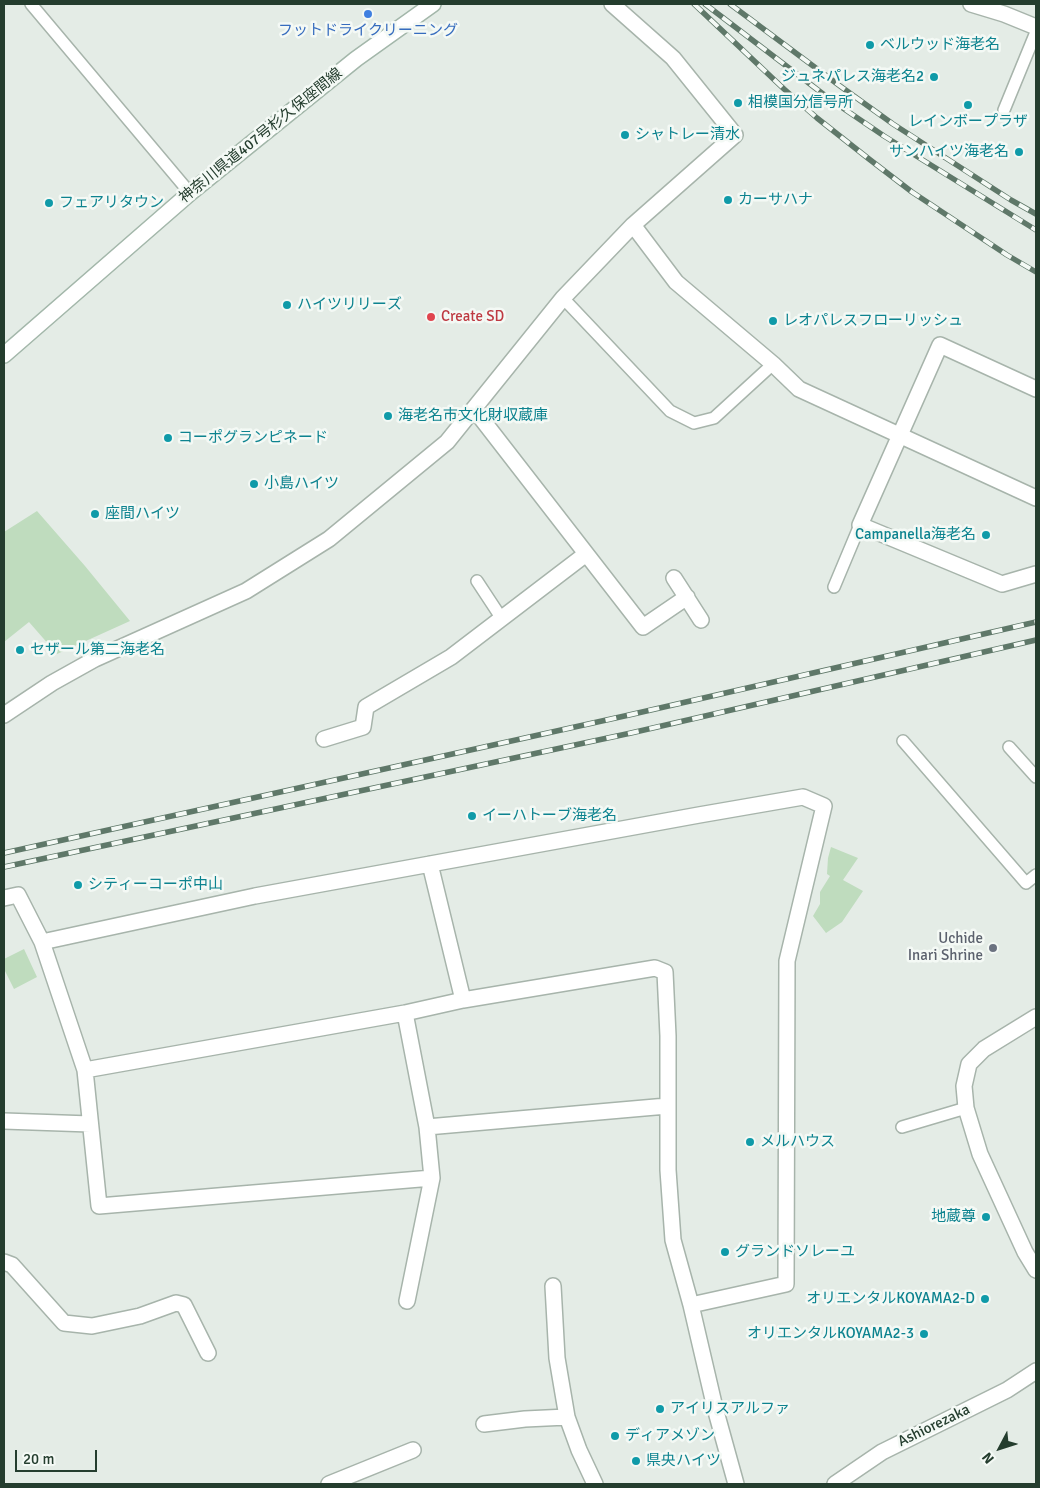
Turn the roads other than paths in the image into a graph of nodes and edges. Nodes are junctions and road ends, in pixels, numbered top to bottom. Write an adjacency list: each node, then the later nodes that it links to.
1 (31, 4): 8 (lane)
2 (433, 4): 8 (street, 神奈川県道407号杉久保座間線)
3 (612, 4): 9 (street)
4 (971, 4): 5 (street)
5 (1036, 27)
6 (1036, 32): 7 (lane)
7 (1004, 110)
8 (190, 193): 11 (street, 神奈川県道407号杉久保座間線)
9 (633, 225): 10 (street); 12 (street)
10 (563, 298): 12 (lane); 14 (street)
11 (4, 355)
12 (773, 364): 15 (street)
13 (1036, 389): 15 (street)
14 (474, 409): 18 (street); 26 (street)
15 (901, 435): 16 (street); 17 (street)
16 (1036, 498)
17 (860, 525): 19 (street); 22 (lane)
18 (586, 554): 23 (street); 24 (street)
19 (1036, 574)
20 (674, 578): 23 (street)
21 (477, 581): 24 (lane)
22 (834, 587)
23 (687, 597): 25 (street)
24 (502, 619): 27 (street)
25 (702, 620)
26 (4, 715)
27 (324, 739)
28 (903, 741): 32 (lane)
29 (1009, 747): 30 (lane)
30 (1036, 777)
31 (430, 864): 34 (street); 35 (street); 50 (street)
32 (1036, 875)
33 (4, 898): 34 (street)
34 (42, 942): 38 (street)
35 (463, 1000): 36 (street); 39 (street)
36 (405, 1014): 38 (street); 43 (street)
37 (1036, 1018): 40 (street)
38 (85, 1070): 42 (street)
39 (667, 1106): 43 (street); 50 (street)
40 (966, 1108): 44 (lane); 47 (street)
41 (4, 1121): 42 (street)
42 (90, 1124): 45 (street)
43 (427, 1127): 45 (street)
44 (902, 1127)
45 (432, 1178): 49 (street)
46 (4, 1262): 51 (street)
47 (1036, 1270)
48 (553, 1286): 53 (street)
49 (407, 1301)
50 (691, 1305): 59 (street)
51 (208, 1353)
52 (1036, 1371): 60 (street, Ashiorezaka)
53 (567, 1417): 54 (street); 58 (street)
54 (484, 1424)
55 (413, 1450): 56 (street)
56 (368, 1477): 57 (street)
57 (329, 1484)
58 (595, 1484)
59 (736, 1484)
60 (835, 1484)

